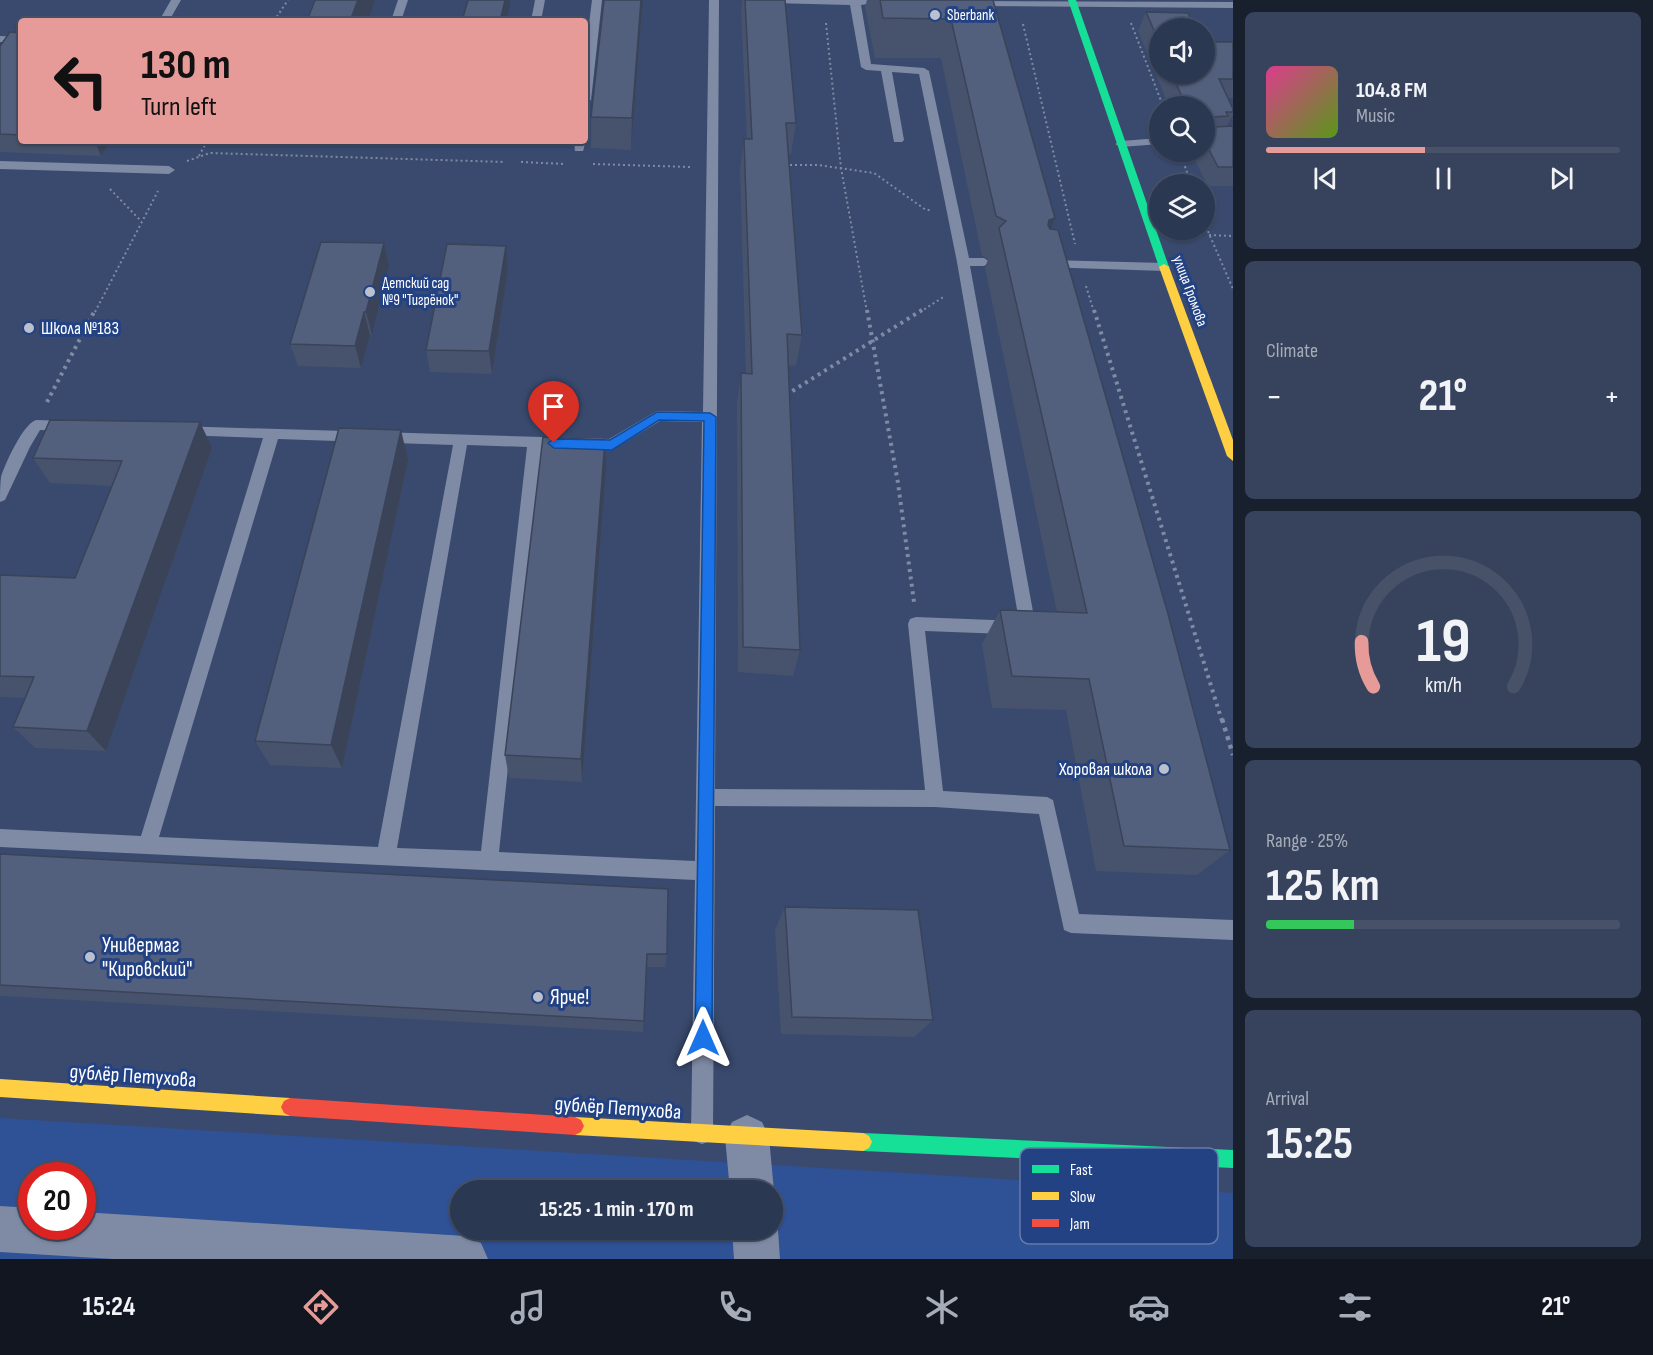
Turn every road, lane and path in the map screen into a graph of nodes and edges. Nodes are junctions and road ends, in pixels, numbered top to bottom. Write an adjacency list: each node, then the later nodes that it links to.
1 (176, 0): 17 (lane)
2 (288, 0): 18 (path)
3 (404, 0): 19 (lane)
4 (540, 0): 20 (lane)
5 (597, 0): 24 (lane)
6 (714, 0): 35 (lane)
7 (772, 0): 8 (lane)
8 (786, 0): 9 (lane)
9 (813, 1): 10 (lane); 36 (path)
10 (855, 2): 12 (lane); 23 (lane)
11 (1073, 2): 14 (lane); 15 (lane); 29 (street, улица Громова)
12 (879, 3)
13 (960, 4): 14 (lane)
14 (1018, 5): 45 (path)
15 (1124, 5): 16 (lane); 25 (path)
16 (1233, 5)
17 (166, 18)
18 (276, 18)
19 (397, 18)
20 (537, 18)
21 (0, 39): 22 (lane)
22 (18, 40)
23 (886, 68): 26 (lane); 38 (lane)
24 (588, 75)
25 (1159, 96)
26 (898, 140)
27 (1149, 142): 29 (lane)
28 (205, 144): 30 (path)
29 (1121, 144): 46 (street, улица Громова)
30 (199, 156): 31 (path); 37 (path)
31 (571, 164)
32 (582, 164): 35 (path)
33 (0, 165): 37 (lane)
34 (785, 165): 36 (path)
35 (713, 168): 51 (lane)
36 (842, 168): 38 (path); 49 (path)
37 (169, 170): 52 (path)
38 (953, 210): 42 (lane)
39 (1215, 235): 40 (path)
40 (1233, 236)
41 (1211, 240): 48 (path)
42 (963, 262): 43 (lane); 47 (lane)
43 (984, 262)
44 (1040, 264): 45 (lane)
45 (1080, 264): 46 (lane); 61 (path)
46 (1164, 267): 58 (street, улица Громова)
47 (967, 282): 49 (path); 60 (lane)
48 (1233, 290)
49 (873, 342): 50 (path); 60 (path)
50 (778, 395)
51 (710, 417): 57 (lane); 62 (lane)
52 (36, 424): 53 (lane); 59 (lane)
53 (84, 426)
54 (166, 430): 55 (lane)
55 (272, 434): 56 (lane); 65 (lane)
56 (462, 440): 57 (lane); 66 (lane)
57 (535, 442): 67 (lane)
58 (1233, 456)
59 (0, 496)
60 (916, 624): 63 (lane)
61 (1233, 755)
62 (706, 797): 63 (lane); 68 (lane)
63 (935, 799): 69 (lane)
64 (0, 838): 65 (lane)
65 (147, 845): 66 (lane)
66 (386, 856): 67 (lane)
67 (489, 861): 68 (lane)
68 (705, 871): 71 (lane)
69 (1233, 930)
70 (0, 1088): 71 (street, дублёр Петухова)
71 (702, 1134): 72 (street, дублёр Петухова)
72 (747, 1137): 73 (street, дублёр Петухова); 76 (street)
73 (1020, 1149)
74 (1218, 1158): 75 (street, дублёр Петухова)
75 (1233, 1159)
76 (751, 1180)
77 (0, 1229): 79 (street)
78 (756, 1240): 80 (street)
79 (465, 1259)
80 (757, 1259)

